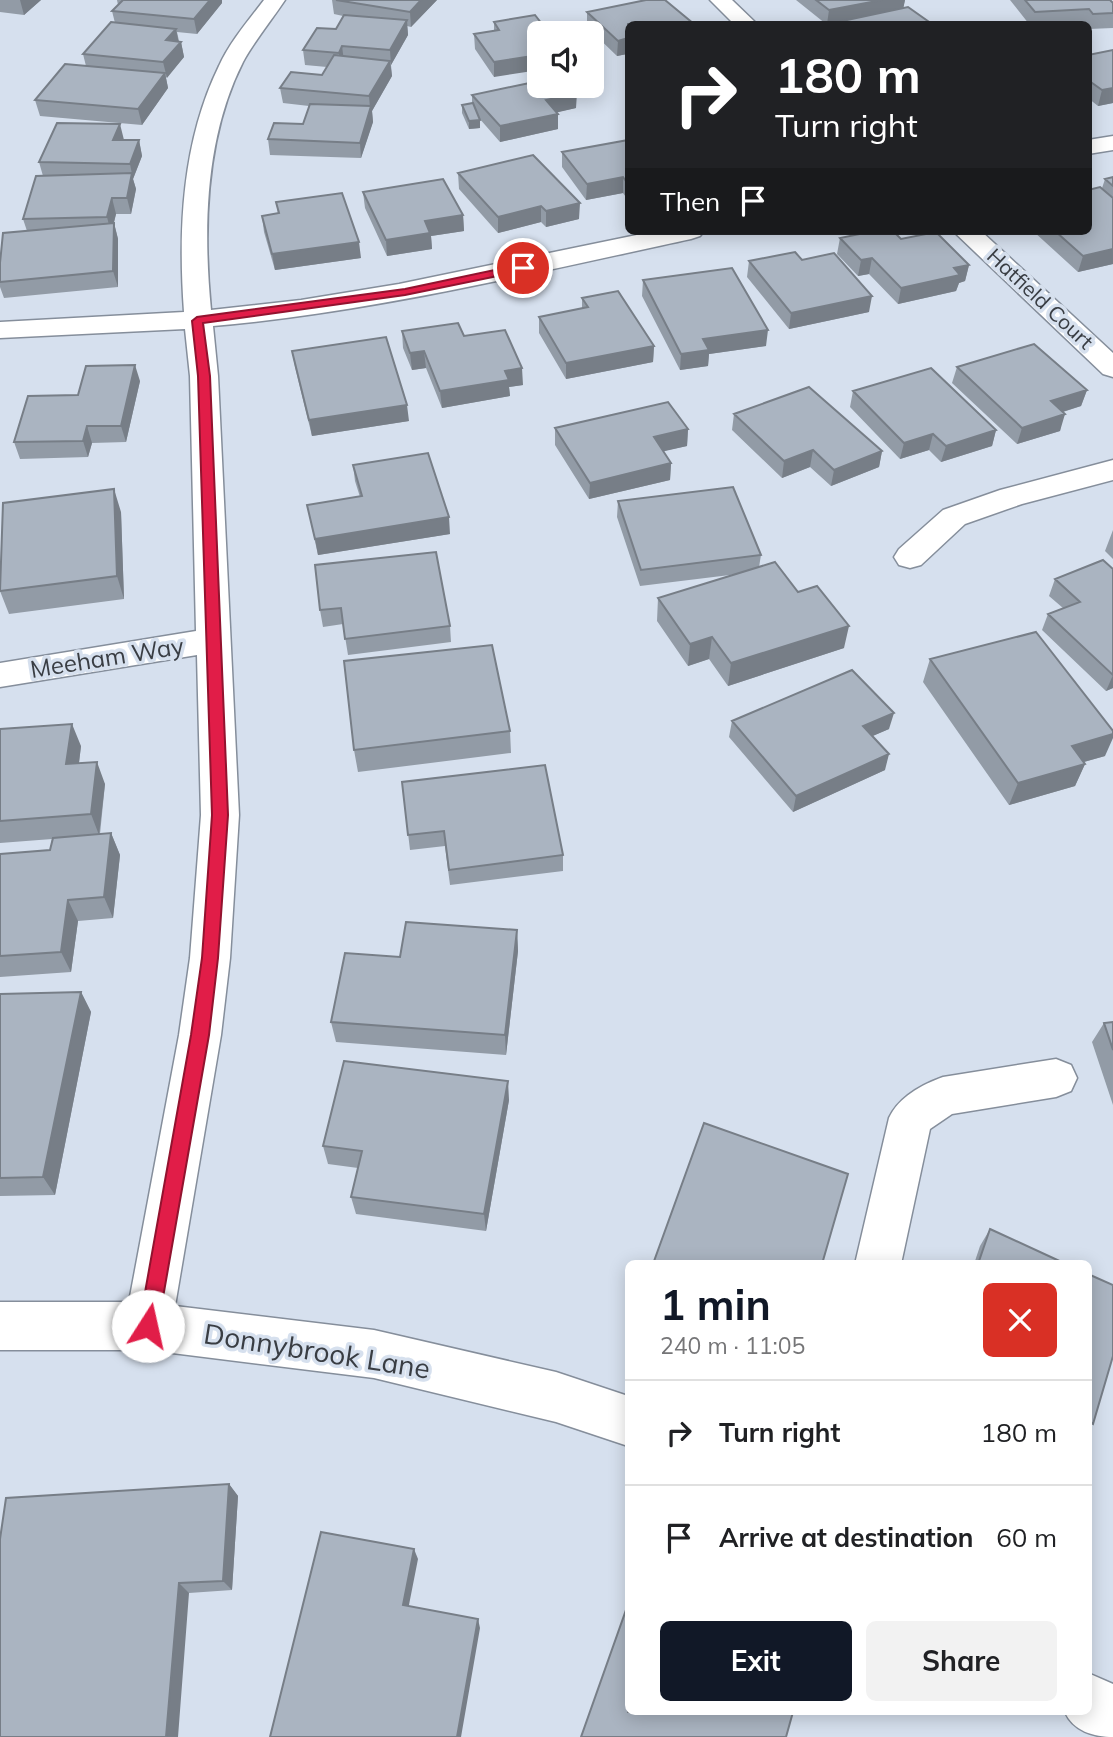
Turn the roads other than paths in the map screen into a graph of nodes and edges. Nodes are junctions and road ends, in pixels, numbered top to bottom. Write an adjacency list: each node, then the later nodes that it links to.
1 (275, 0): 8 (street)
2 (720, 0): 3 (street)
3 (743, 21)
4 (1113, 143): 5 (street)
5 (1092, 146)
6 (672, 235): 8 (street)
7 (970, 235): 10 (street, Hatfield Court)
8 (197, 321): 9 (street); 13 (street)
9 (0, 330)
10 (1113, 368)
11 (1113, 470): 12 (street)
12 (911, 557)
13 (213, 640): 14 (street, Meeham Way); 18 (street)
14 (0, 675)
15 (1056, 1078): 16 (street)
16 (879, 1260)
17 (0, 1326): 18 (street, Donnybrook Lane)
18 (148, 1326): 19 (street, Donnybrook Lane)
19 (625, 1420)
20 (1092, 1703): 21 (street)
21 (1113, 1718)

